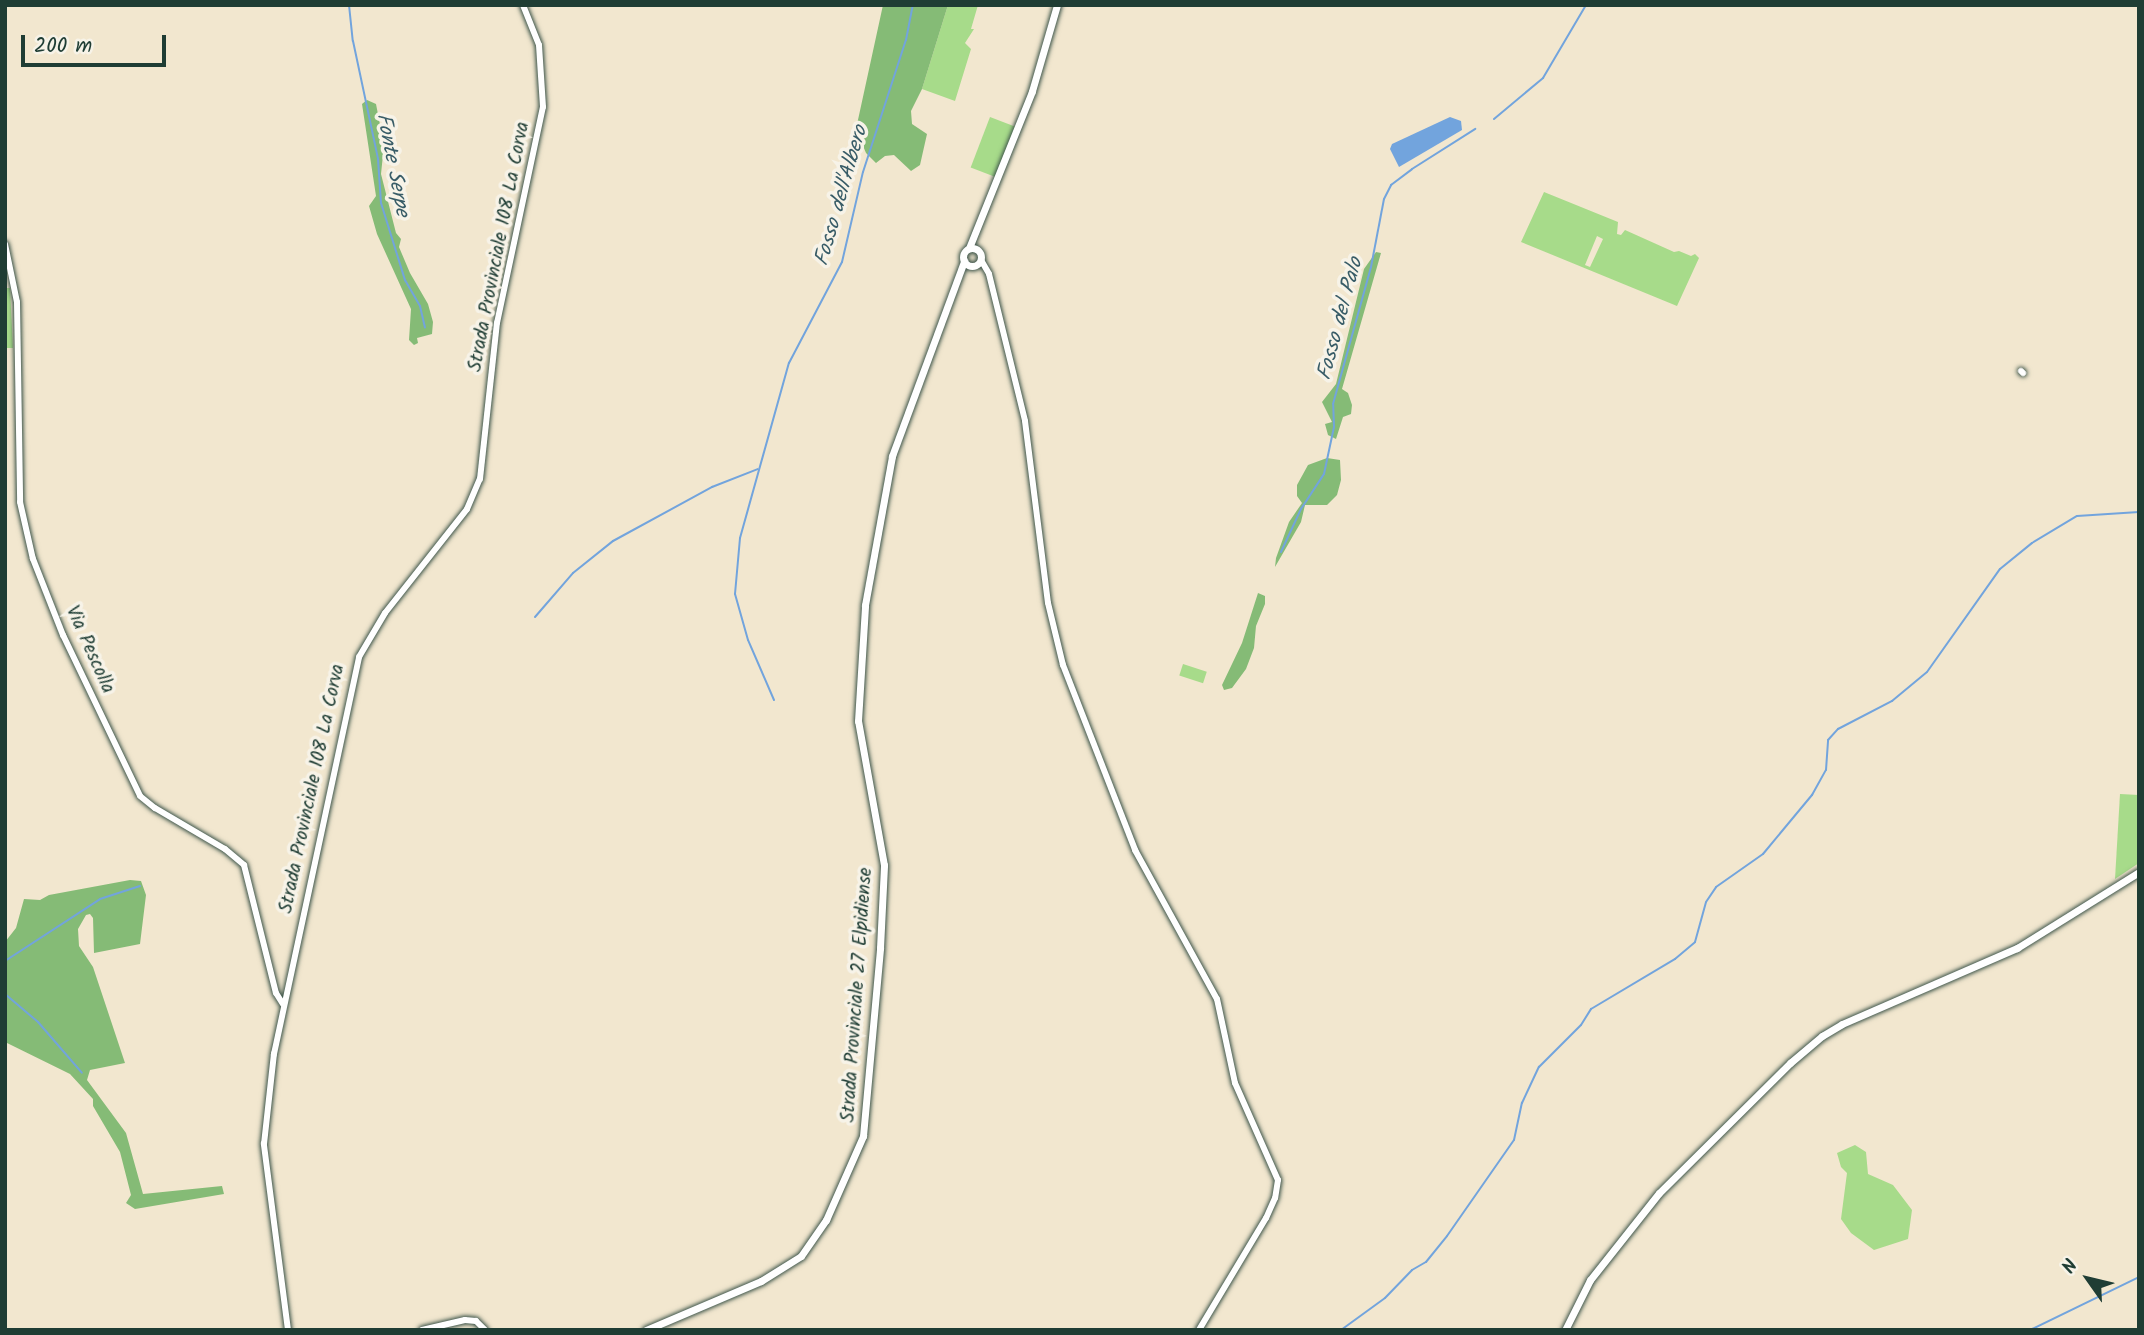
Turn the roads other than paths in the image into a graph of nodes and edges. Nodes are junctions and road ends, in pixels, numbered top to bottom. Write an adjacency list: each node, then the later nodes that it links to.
1 (523, 5): 9 (street, Strada Provinciale 108 La Corva)
2 (1057, 5): 3 (main road, Strada Provinciale 27 Elpidiense)
3 (978, 229): 5 (main road, Strada Provinciale 27 Elpidiense); 6 (main road, Strada Provinciale 27 Elpidiense)
4 (5, 244): 9 (street, Via Pescolla)
5 (969, 248): 6 (main road); 7 (main road, Strada Provinciale 27 Elpidiense)
6 (979, 251): 7 (main road, Strada Provinciale 27 Elpidiense)
7 (973, 263): 13 (main road, Strada Provinciale 27 Elpidiense); 14 (street)
8 (2139, 872): 15 (main road)
9 (283, 1004): 10 (street, Strada Provinciale 108 La Corva)
10 (288, 1330)
11 (422, 1330): 12 (street)
12 (485, 1330)
13 (646, 1330)
14 (1199, 1330)
15 (1565, 1330)

